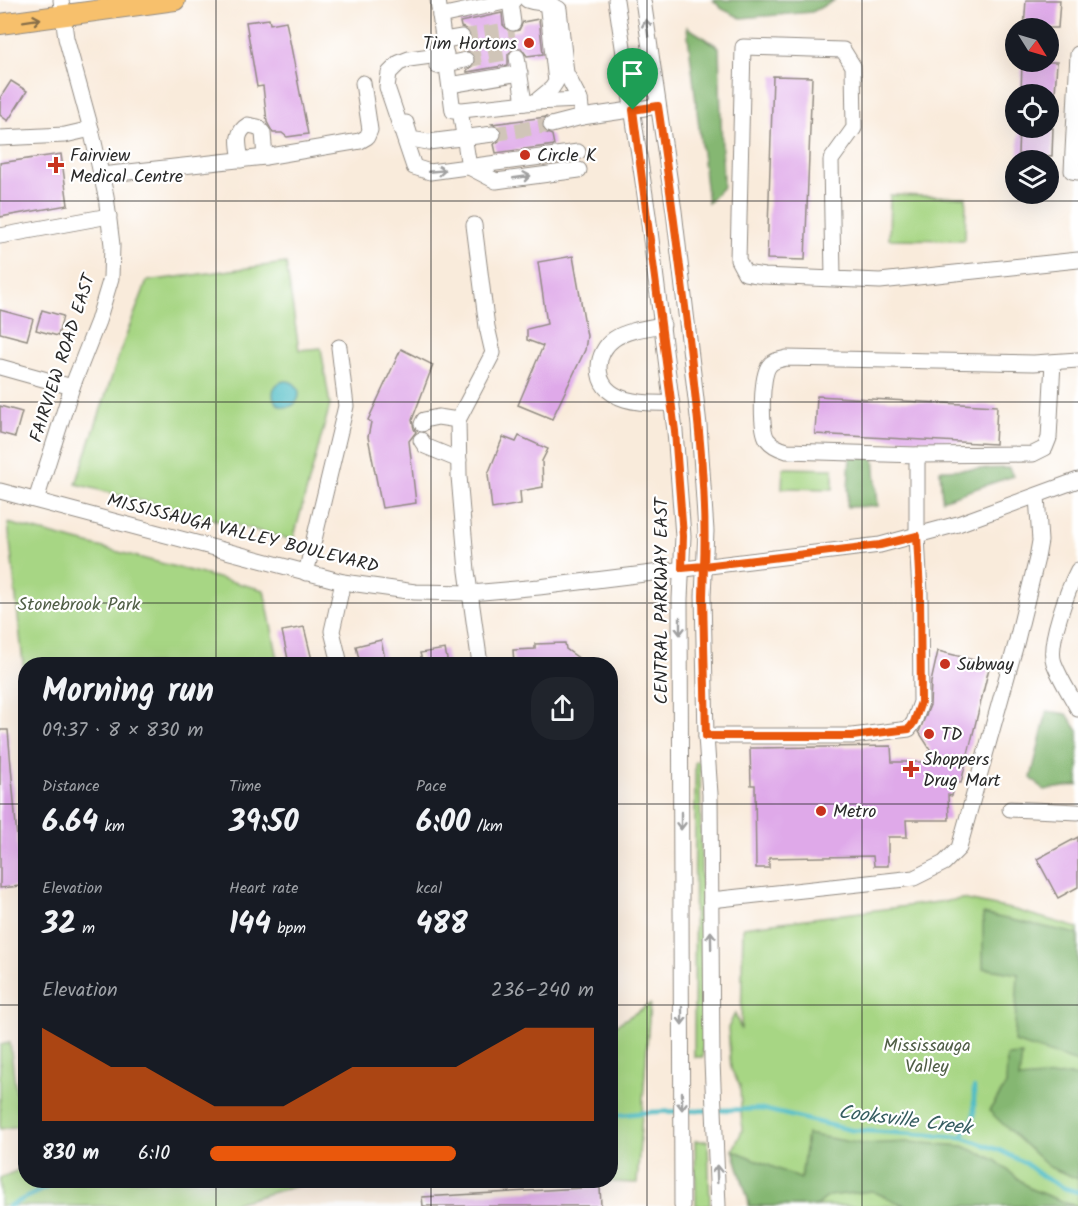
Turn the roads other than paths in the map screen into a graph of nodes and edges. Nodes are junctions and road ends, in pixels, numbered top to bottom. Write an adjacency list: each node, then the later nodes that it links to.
1 (175, 0): 8 (main road)
2 (438, 0): 9 (street)
3 (512, 0): 9 (street); 10 (street)
4 (527, 0): 7 (street)
5 (616, 0): 24 (street, CENTRAL PARKWAY EAST)
6 (643, 0): 22 (street, one-way to 6)
7 (547, 2): 20 (street); 21 (street)
8 (62, 7): 11 (main road, one-way to 8); 27 (street, FAIRVIEW ROAD EAST)
9 (440, 16): 13 (street)
10 (513, 23)
11 (0, 24)
12 (462, 37): 13 (street)
13 (445, 53): 16 (street); 19 (street); 29 (street); 34 (street, one-way to 34)
14 (1078, 54): 36 (street)
15 (517, 57): 17 (street)
16 (466, 60)
17 (520, 73): 19 (street); 21 (street)
18 (363, 83): 32 (street)
19 (450, 85): 23 (street)
20 (580, 100): 21 (street); 25 (street)
21 (530, 102): 23 (street)
22 (658, 106): 24 (street); 58 (street)
23 (460, 110): 29 (street)
24 (633, 110): 25 (street); 43 (street, CENTRAL PARKWAY EAST)
25 (582, 117): 26 (street)
26 (551, 125)
27 (91, 129): 30 (street); 37 (street, FAIRVIEW ROAD EAST)
28 (493, 134): 29 (street)
29 (464, 137): 34 (street)
30 (0, 138)
31 (578, 152): 34 (street)
32 (265, 157): 33 (street); 33 (street)
33 (241, 160): 37 (street)
34 (469, 167): 35 (street, one-way to 35)
35 (579, 170)
36 (1078, 172)
37 (101, 175): 38 (street, FAIRVIEW ROAD EAST)
38 (109, 216): 40 (street); 48 (street, FAIRVIEW ROAD EAST)
39 (474, 225): 50 (street)
40 (0, 236)
41 (1078, 260): 42 (street)
42 (833, 279): 42 (street)
43 (663, 325): 49 (street, CENTRAL PARKWAY EAST); 49 (street)
44 (339, 347): 61 (street)
45 (1078, 360): 46 (street)
46 (1053, 362): 51 (street); 51 (street)
47 (0, 367): 48 (street)
48 (72, 387): 56 (street, FAIRVIEW ROAD EAST)
49 (672, 403): 59 (street, CENTRAL PARKWAY EAST)
50 (458, 420): 52 (street); 52 (street)
51 (917, 455): 57 (street)
52 (459, 460): 63 (street)
53 (1078, 480): 55 (street, MISSISSAUGA VALLEY BOULEVARD)
54 (0, 491): 56 (street, MISSISSAUGA VALLEY BOULEVARD)
55 (1037, 496): 57 (street, MISSISSAUGA VALLEY BOULEVARD); 71 (street)
56 (36, 500): 61 (street, MISSISSAUGA VALLEY BOULEVARD)
57 (917, 536): 58 (street, MISSISSAUGA VALLEY BOULEVARD); 68 (street)
58 (704, 566): 59 (street, MISSISSAUGA VALLEY BOULEVARD); 68 (street)
59 (682, 568): 63 (street, MISSISSAUGA VALLEY BOULEVARD); 72 (street, CENTRAL PARKWAY EAST, one-way to 72)
60 (1078, 570): 66 (street)
61 (306, 573): 62 (street, MISSISSAUGA VALLEY BOULEVARD)
62 (343, 582): 63 (street, MISSISSAUGA VALLEY BOULEVARD); 64 (street)
63 (471, 594): 65 (street)
64 (338, 657)
65 (479, 657)
66 (1072, 686): 67 (street)
67 (1078, 709)
68 (706, 736): 71 (street)
69 (1010, 809): 70 (street)
70 (1078, 812)
71 (711, 900): 73 (street, one-way to 71)
72 (682, 1206)
73 (718, 1206)

